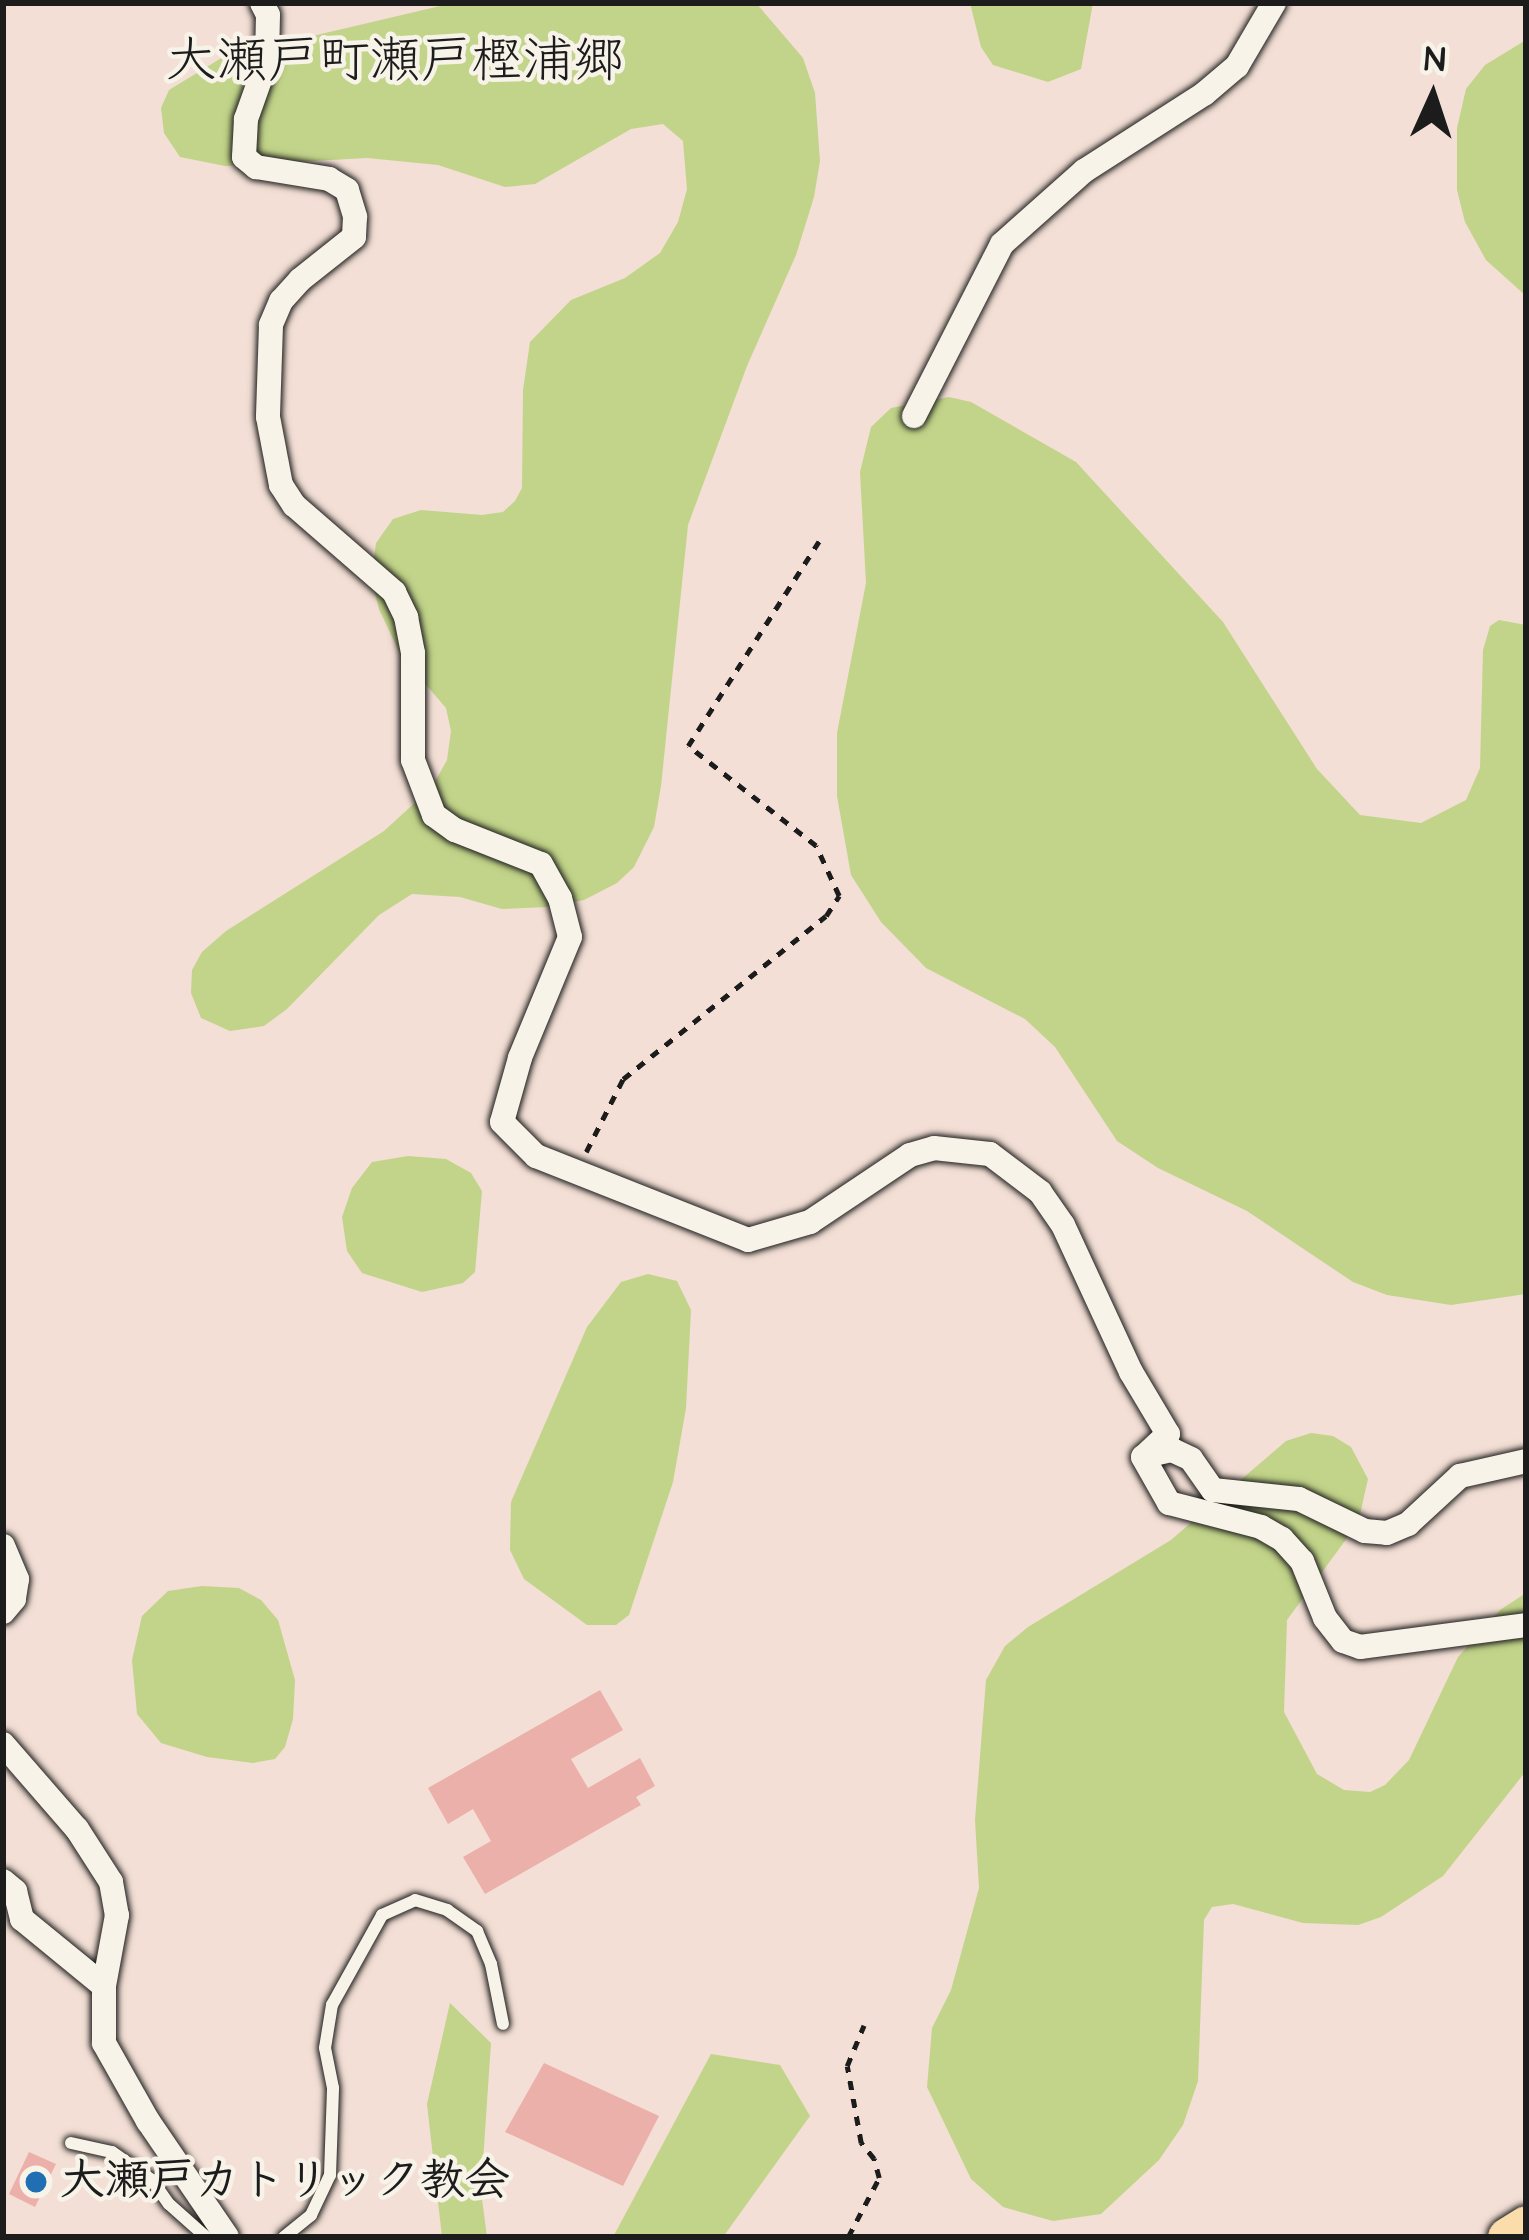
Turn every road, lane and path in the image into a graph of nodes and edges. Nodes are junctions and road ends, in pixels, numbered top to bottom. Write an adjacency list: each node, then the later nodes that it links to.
1 (262, 3): 5 (street)
2 (1274, 3): 3 (street)
3 (914, 416)
4 (819, 541): 5 (path)
5 (575, 1173): 6 (street)
6 (1143, 1457): 7 (street); 10 (street)
7 (1526, 1461)
8 (3, 1546): 9 (street)
9 (3, 1612)
10 (1526, 1625)
11 (3, 1744): 13 (street)
12 (3, 1881): 13 (street)
13 (104, 1986): 19 (street)
14 (503, 2024): 20 (lane)
15 (864, 2025): 21 (path)
16 (71, 2143): 18 (lane)
17 (1526, 2225): 22 (main road)
18 (206, 2237)
19 (227, 2237)
20 (284, 2237)
21 (848, 2237)
22 (1507, 2237)

